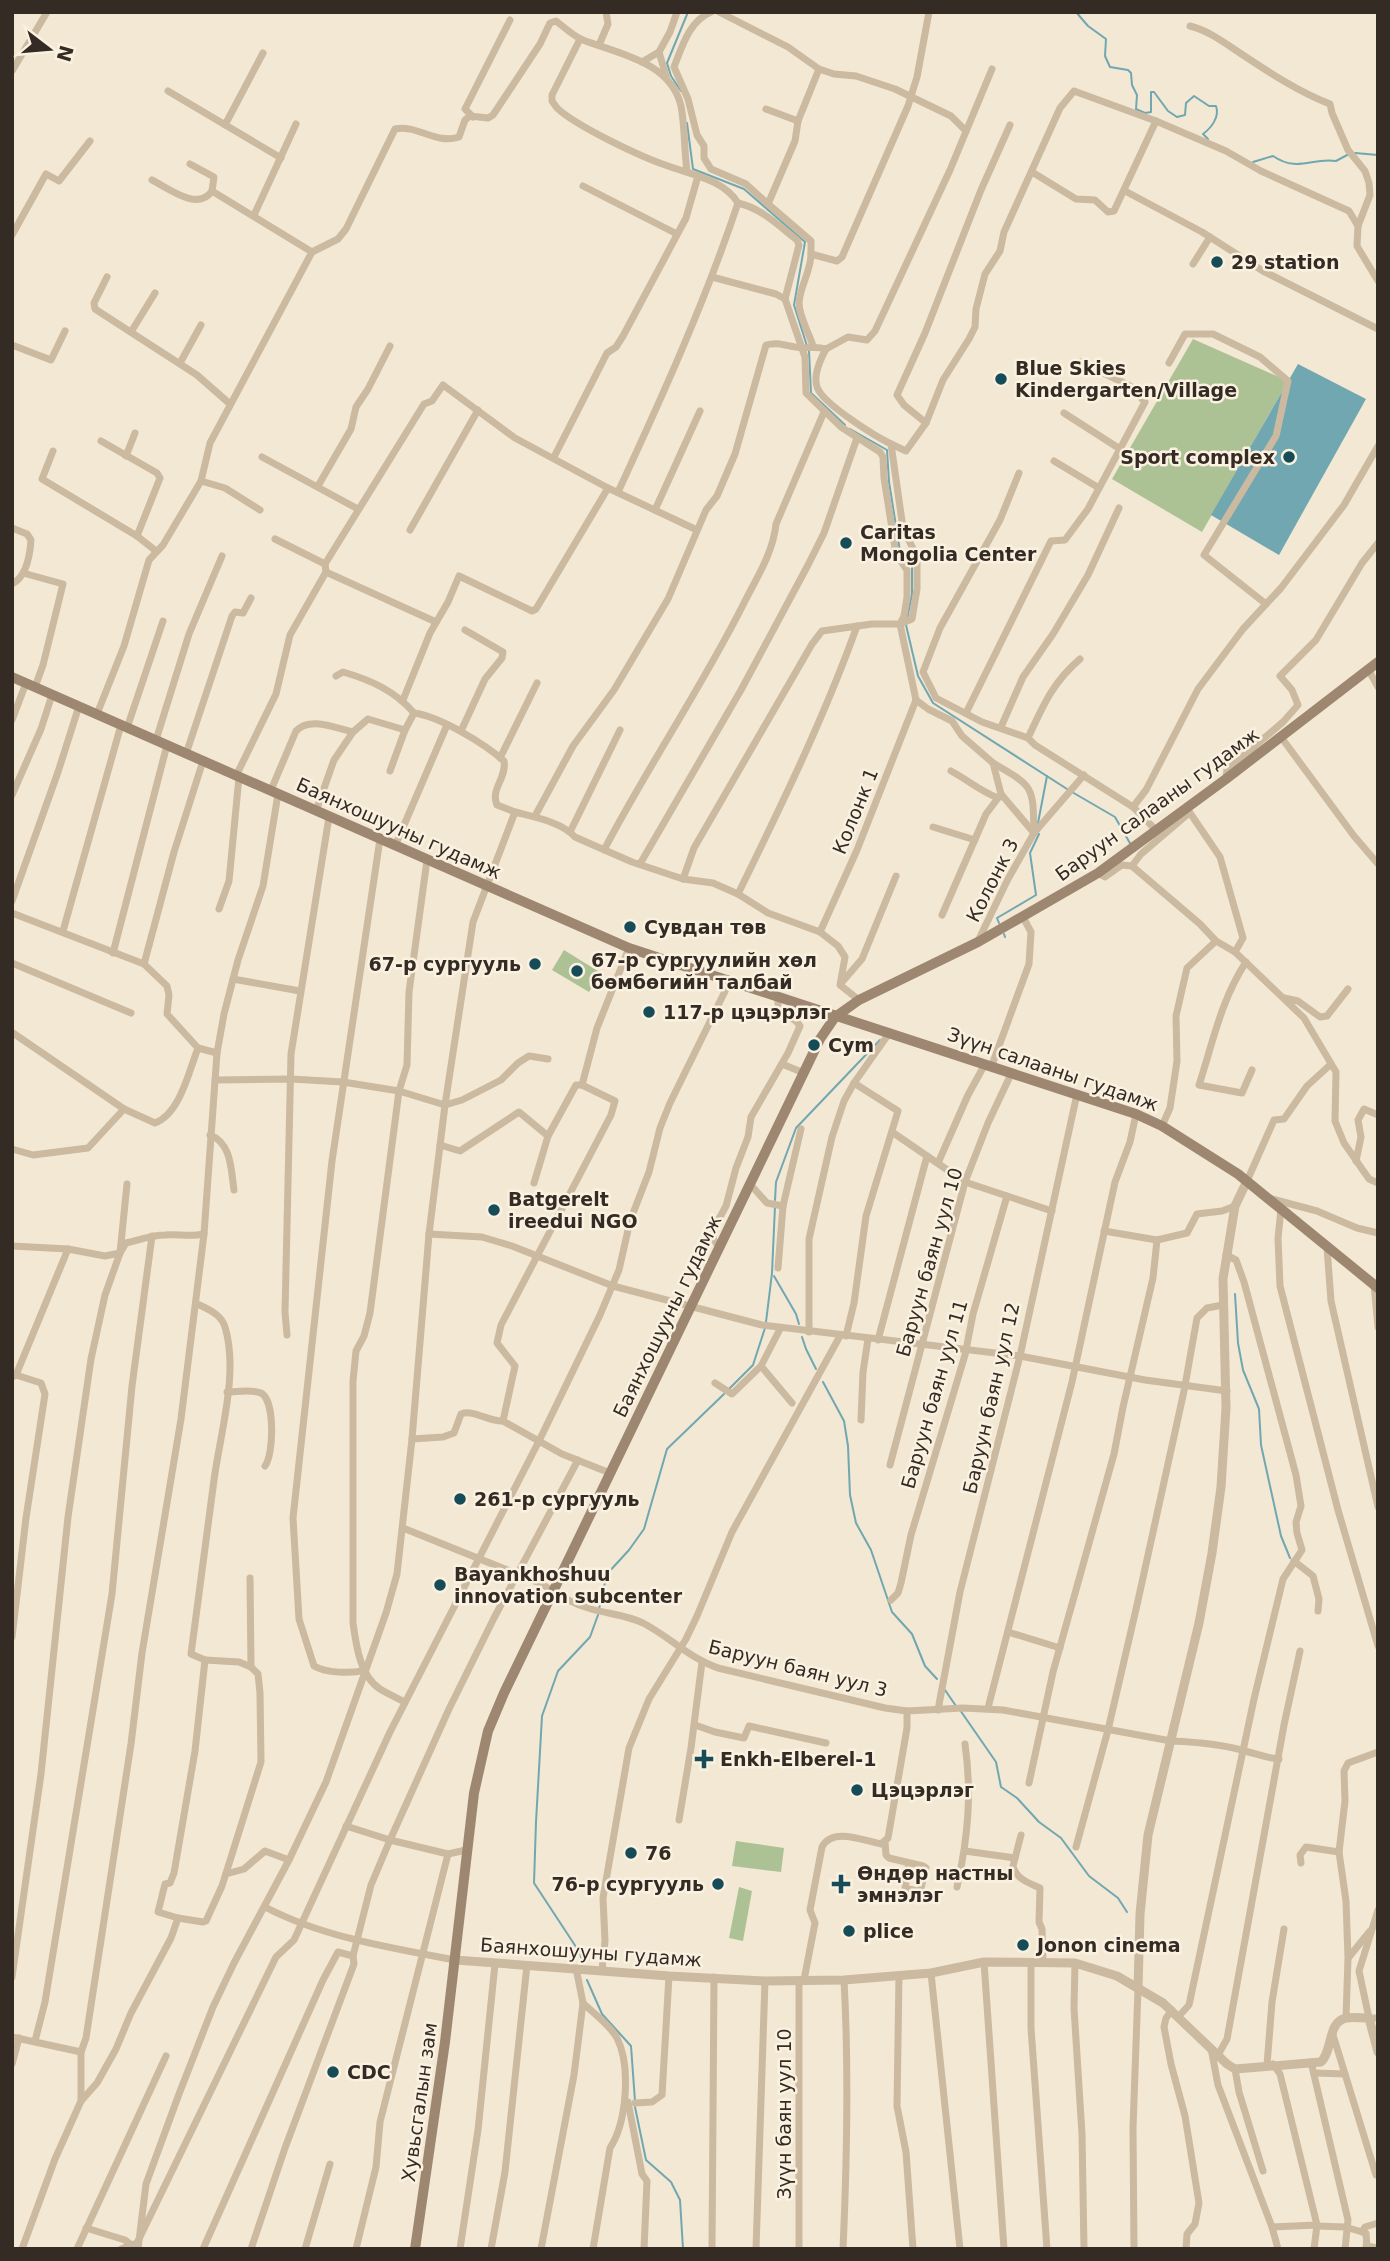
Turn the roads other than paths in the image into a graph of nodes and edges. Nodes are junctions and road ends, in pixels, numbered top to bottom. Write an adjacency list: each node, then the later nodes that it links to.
1 (47, 12): 17 (street)
2 (606, 12): 10 (street)
3 (677, 12): 11 (street)
4 (711, 12): 11 (street)
5 (719, 12): 15 (street)
6 (929, 12): 20 (street)
7 (510, 20): 22 (street)
8 (1190, 26): 42 (street)
9 (580, 39): 10 (street); 22 (street); 32 (street)
10 (599, 45): 14 (street)
11 (674, 45): 12 (street); 40 (street)
12 (659, 52): 14 (street); 18 (street)
13 (263, 54): 26 (street)
14 (642, 62): 18 (street)
15 (819, 69): 20 (street); 23 (street)
16 (992, 69): 28 (street)
17 (12, 71)
18 (666, 77): 32 (street)
19 (167, 91): 26 (street)
20 (911, 96): 28 (street); 47 (street)
21 (765, 109): 23 (street)
22 (473, 117): 46 (street)
23 (798, 121): 40 (street)
24 (1156, 121): 33 (street); 38 (street); 42 (street)
25 (296, 124): 30 (street)
26 (225, 125): 30 (street)
27 (1010, 125): 70 (street)
28 (966, 131): 61 (street)
29 (90, 141): 44 (street)
30 (281, 158): 41 (street)
31 (190, 164): 37 (street)
32 (687, 171): 34 (street)
33 (1032, 172): 38 (street); 70 (street)
34 (698, 176): 39 (street); 43 (street)
35 (152, 180): 37 (street)
36 (583, 186): 43 (street)
37 (212, 191): 41 (street)
38 (1125, 191): 45 (street)
39 (738, 203): 50 (street); 53 (street)
40 (768, 204): 47 (street)
41 (254, 215): 46 (street)
42 (1358, 226): 51 (street)
43 (677, 234): 80 (street)
44 (12, 235)
45 (1210, 237): 48 (street); 55 (street)
46 (312, 252): 65 (street)
47 (811, 254): 60 (street)
48 (1194, 264)
49 (107, 277): 57 (street)
50 (712, 277): 53 (street); 87 (street)
51 (1378, 281)
52 (155, 293): 57 (street)
53 (785, 299): 60 (street)
54 (201, 325): 63 (street)
55 (1378, 329)
56 (65, 331): 58 (street)
57 (131, 332): 63 (street)
58 (12, 345)
59 (390, 346): 84 (street)
60 (808, 347): 61 (street); 68 (street); 94 (street)
61 (826, 349): 74 (street)
62 (1081, 362): 76 (street)
63 (180, 363): 65 (street)
64 (1169, 363): 104 (street)
65 (230, 404): 83 (street)
66 (478, 410): 80 (street); 89 (street); 93 (street)
67 (700, 411): 91 (street)
68 (824, 412): 72 (street); 161 (street)
69 (1064, 413): 76 (street)
70 (926, 423): 74 (street)
71 (135, 433): 78 (street)
72 (857, 439): 107 (street); 163 (street)
73 (101, 441): 78 (street)
74 (891, 444): 107 (street)
75 (1378, 446): 104 (street)
76 (1120, 449): 86 (street)
77 (53, 451): 95 (street)
78 (126, 456): 95 (street)
79 (262, 457): 84 (street)
80 (554, 457): 85 (street)
81 (1054, 461): 86 (street)
82 (1020, 473): 122 (street)
83 (201, 481): 90 (street); 98 (street)
84 (318, 486): 89 (street)
85 (608, 488): 87 (street); 106 (street)
86 (1099, 488): 122 (street)
87 (618, 492): 91 (street)
88 (1119, 508): 127 (street)
89 (358, 509): 100 (street)
90 (260, 510)
91 (655, 510): 94 (street)
92 (12, 528): 101 (street)
93 (411, 530)
94 (697, 530): 152 (street)
95 (137, 536): 98 (street)
96 (275, 539): 100 (street)
97 (1378, 543): 144 (street)
98 (156, 551): 123 (street)
99 (222, 556): 134 (street)
100 (326, 568): 106 (street); 143 (street)
101 (23, 573): 102 (street); 115 (street)
102 (12, 584)
103 (251, 598): 136 (street)
104 (1266, 604): 148 (street)
105 (163, 621): 126 (street)
106 (436, 622): 118 (street)
107 (904, 622): 108 (street); 119 (street)
108 (857, 626): 168 (street); 170 (street)
109 (465, 630): 130 (street)
110 (1080, 659): 133 (street)
111 (1373, 666): 116 (street); 132 (main road, Баруун салааны гудамж)
112 (336, 676): 118 (street)
113 (12, 677): 115 (main road, Баянхошууны гудамж)
114 (537, 683): 137 (street)
115 (31, 685): 117 (main road, Баянхошууны гудамж); 124 (street)
116 (1378, 687)
117 (52, 695): 120 (main road, Баянхошууны гудамж); 146 (street)
118 (403, 700): 121 (street)
119 (916, 701): 139 (street); 177 (street, Колонк 1)
120 (79, 706): 123 (main road, Баянхошууны гудамж); 171 (street)
121 (414, 713): 125 (street); 128 (street)
122 (966, 713): 127 (street)
123 (97, 714): 126 (main road, Баянхошууны гудамж)
124 (12, 720)
125 (447, 725): 130 (street); 160 (street)
126 (124, 726): 134 (main road, Баянхошууны гудамж); 176 (street)
127 (1001, 727): 133 (street)
128 (405, 730): 131 (street); 140 (street)
129 (620, 730): 156 (street)
130 (461, 731): 137 (street)
131 (353, 732): 145 (street); 150 (street)
132 (1280, 737): 144 (main road, Баруун салааны гудамж); 164 (street)
133 (1028, 738): 142 (street)
134 (156, 740): 135 (main road, Баянхошууны гудамж)
135 (167, 745): 136 (main road, Баянхошууны гудамж); 182 (street)
136 (186, 754): 138 (main road, Баянхошууны гудамж)
137 (500, 758): 151 (street)
138 (203, 761): 143 (main road, Баянхошууны гудамж); 185 (street)
139 (992, 763): 147 (street); 157 (street)
140 (390, 771)
141 (951, 771): 147 (street)
142 (1084, 775): 148 (street); 157 (street, Колонк 3)
143 (237, 776): 145 (main road, Баянхошууны гудамж); 172 (street)
144 (1226, 779): 149 (main road, Баруун салааны гудамж)
145 (274, 792): 150 (main road, Баянхошууны гудамж); 186 (street)
146 (12, 795)
147 (999, 796): 157 (street); 159 (street)
148 (1133, 807): 155 (street)
149 (1187, 810): 155 (main road, Баруун салааны гудамж); 165 (street); 181 (street)
150 (316, 811): 153 (main road, Баянхошууны гудамж)
151 (515, 812): 152 (street); 169 (street)
152 (535, 816): 156 (street)
153 (329, 817): 158 (main road, Баянхошууны гудамж); 190 (street)
154 (933, 827): 159 (street)
155 (1156, 830): 166 (main road, Баруун салааны гудамж)
156 (570, 831): 161 (street)
157 (1034, 834): 179 (street, Колонк 3)
158 (380, 839): 160 (main road, Баянхошууны гудамж); 209 (street)
159 (975, 840): 174 (street)
160 (395, 846): 162 (main road, Баянхошууны гудамж)
161 (604, 850): 163 (street)
162 (427, 860): 169 (main road, Баянхошууны гудамж); 212 (street)
163 (640, 864): 168 (street)
164 (1378, 864)
165 (1132, 866): 166 (street); 178 (street)
166 (1098, 873): 175 (main road, Баруун салааны гудамж)
167 (896, 876): 188 (street)
168 (683, 879): 170 (street)
169 (485, 885): 180 (main road, Баянхошууны гудамж); 214 (street)
170 (738, 894): 177 (street)
171 (12, 901)
172 (219, 909)
173 (12, 912): 176 (street)
174 (942, 915)
175 (1023, 917): 179 (main road, Баруун салааны гудамж); 201 (street)
176 (63, 932): 182 (street)
177 (820, 932): 188 (street)
178 (1216, 941): 181 (street); 218 (street)
179 (978, 942): 193 (main road, Баруун салааны гудамж)
180 (629, 948): 187 (main road, Баянхошууны гудамж); 211 (street)
181 (1235, 952): 183 (street)
182 (113, 953): 185 (street)
183 (1246, 961): 192 (street); 204 (street)
184 (12, 963): 194 (street)
185 (144, 964): 198 (street)
186 (233, 979): 190 (street); 199 (street)
187 (730, 981): 191 (main road, Баянхошууны гудамж); 255 (street)
188 (840, 985): 193 (street)
189 (1348, 989): 192 (street)
190 (300, 991): 207 (street)
191 (778, 997): 195 (main road, Баянхошууны гудамж); 202 (street)
192 (1283, 998): 203 (street)
193 (859, 1000): 195 (main road, Баруун салааны гудамж)
194 (131, 1013)
195 (835, 1017): 196 (main road, Зүүн салааны гудамж); 206 (main road, Баянхошууны гудамж)
196 (890, 1032): 201 (main road, Зүүн салааны гудамж); 210 (street)
197 (13, 1033): 215 (street)
198 (198, 1048): 199 (street); 215 (street)
199 (217, 1053): 208 (street)
200 (548, 1059): 214 (street)
201 (989, 1064): 205 (main road, Зүүн салааны гудамж); 227 (street)
202 (782, 1065): 206 (street); 249 (street)
203 (1330, 1065): 226 (street); 228 (street)
204 (1252, 1070)
205 (1012, 1072): 213 (main road, Зүүн салааны гудамж); 229 (street, Баруун баян уул 10)
206 (804, 1073): 232 (main road, Баянхошууны гудамж)
207 (291, 1079): 208 (street); 209 (street); 263 (street)
208 (215, 1080): 221 (street)
209 (342, 1082): 212 (street); 306 (street)
210 (853, 1083): 220 (street); 262 (street)
211 (582, 1085): 222 (street); 253 (street)
212 (399, 1091): 214 (street); 306 (street)
213 (1077, 1094): 216 (main road, Зүүн салааны гудамж); 240 (street, Баруун баян уул 12)
214 (444, 1105): 223 (street)
215 (124, 1109): 224 (street)
216 (1136, 1114): 218 (main road, Зүүн салааны гудамж); 241 (street)
217 (1378, 1115): 226 (street)
218 (1162, 1126): 228 (main road, Зүүн салааны гудамж)
219 (801, 1129): 237 (street)
220 (892, 1132): 225 (street); 264 (street)
221 (210, 1135): 234 (street); 243 (street)
222 (548, 1136): 223 (street); 230 (street)
223 (440, 1145): 244 (street)
224 (12, 1149)
225 (927, 1156): 227 (street); 266 (street)
226 (1356, 1161): 233 (street)
227 (938, 1163): 229 (street)
228 (1247, 1181): 236 (main road, Зүүн салааны гудамж); 238 (street)
229 (965, 1182): 235 (street); 267 (street, Баруун баян уул 10)
230 (534, 1183)
231 (127, 1184): 251 (street)
232 (750, 1184): 237 (street); 249 (main road, Баянхошууны гудамж)
233 (1378, 1184)
234 (234, 1190)
235 (1007, 1196): 240 (street); 268 (street, Баруун баян уул 11)
236 (1269, 1198): 239 (main road, Зүүн салааны гудамж); 242 (street)
237 (777, 1205): 254 (street)
238 (1235, 1206): 246 (street); 252 (street)
239 (1281, 1208): 248 (main road, Зүүн салааны гудамж); 299 (street)
240 (1052, 1211): 269 (street, Баруун баян уул 12)
241 (1104, 1231): 246 (street); 271 (street)
242 (1378, 1233)
243 (204, 1234): 245 (street); 257 (street)
244 (429, 1234): 253 (street); 281 (street)
245 (152, 1236): 251 (street); 373 (street)
246 (1157, 1240): 273 (street)
247 (12, 1246): 250 (street)
248 (1327, 1246): 256 (main road, Зүүн салааны гудамж); 287 (street)
249 (720, 1248): 259 (main road, Баянхошууны гудамж)
250 (68, 1249): 251 (street); 272 (street)
251 (120, 1253): 362 (street)
252 (1226, 1255): 258 (street); 291 (street)
253 (537, 1257): 255 (street); 280 (street)
254 (778, 1268)
255 (612, 1286): 259 (street); 282 (street)
256 (1376, 1287): 260 (street)
257 (197, 1304): 277 (street); 375 (street)
258 (1223, 1305): 275 (street); 276 (street)
259 (691, 1306): 261 (street); 286 (main road, Баянхошууны гудамж)
260 (1378, 1327)
261 (780, 1329): 262 (street); 270 (street)
262 (809, 1332): 264 (street)
263 (287, 1335)
264 (843, 1336): 265 (street); 300 (street)
265 (868, 1339): 266 (street); 279 (street)
266 (878, 1340): 267 (street)
267 (921, 1345): 268 (street); 284 (street, Баруун баян уул 10)
268 (966, 1351): 269 (street); 295 (street, Баруун баян уул 11)
269 (1020, 1356): 271 (street); 309 (street, Баруун баян уул 12)
270 (761, 1366): 274 (street); 278 (street)
271 (1075, 1367): 273 (street); 297 (street)
272 (14, 1376): 298 (street)
273 (1131, 1378): 275 (street); 301 (street)
274 (715, 1383)
275 (1185, 1387): 276 (street); 313 (street)
276 (1227, 1391): 314 (street)
277 (227, 1392): 285 (street); 303 (street)
278 (792, 1403)
279 (861, 1420)
280 (503, 1422): 281 (street); 282 (street)
281 (412, 1439): 289 (street)
282 (539, 1441): 283 (street); 290 (street)
283 (578, 1460): 286 (street); 292 (street)
284 (890, 1465)
285 (265, 1466)
286 (610, 1474): 294 (main road, Баянхошууны гудамж)
287 (1375, 1481): 288 (street)
288 (1378, 1507)
289 (403, 1528): 290 (street); 306 (street)
290 (480, 1558): 292 (street); 307 (street)
291 (1294, 1561): 296 (street); 317 (street)
292 (517, 1574): 294 (street); 324 (street)
293 (250, 1578): 305 (street)
294 (553, 1592): 300 (street); 327 (main road, Баянхошууны гудамж)
295 (891, 1600)
296 (1318, 1611)
297 (1008, 1632): 301 (street); 308 (street)
298 (12, 1634)
299 (1378, 1646)
300 (679, 1648): 304 (street, Баруун баян уул 3); 356 (street, Баруун баян уул 3)
301 (1060, 1648): 311 (street)
302 (1300, 1651): 319 (street)
303 (205, 1660): 305 (street); 339 (street)
304 (702, 1662): 310 (street, Баруун баян уул 3); 312 (street)
305 (251, 1667): 335 (street)
306 (365, 1671): 307 (street); 332 (street)
307 (405, 1702): 322 (street)
308 (988, 1708): 309 (street); 311 (street)
309 (938, 1710): 310 (street)
310 (907, 1711): 325 (street, Баруун баян уул 3)
311 (1044, 1717): 313 (street); 320 (street)
312 (695, 1725): 315 (street); 321 (street)
313 (1108, 1730): 314 (street); 326 (street)
314 (1171, 1741): 317 (street); 354 (street)
315 (827, 1743)
316 (965, 1744): 328 (street)
317 (1244, 1751): 319 (street); 368 (street)
318 (1378, 1752): 329 (street)
319 (1279, 1759): 377 (street)
320 (1029, 1783)
321 (679, 1820)
322 (346, 1826): 324 (street); 341 (street)
323 (1021, 1835): 331 (street)
324 (390, 1839): 330 (street); 343 (street)
325 (886, 1842): 333 (street); 364 (street)
326 (1076, 1847)
327 (467, 1850): 330 (street); 347 (main road, Баянхошууны гудамж)
328 (965, 1851): 331 (street); 336 (street)
329 (1339, 1852): 334 (street); 346 (street)
330 (448, 1854): 344 (street)
331 (1015, 1858): 348 (street)
332 (289, 1860): 335 (street); 337 (street)
333 (909, 1863)
334 (1301, 1863)
335 (226, 1874): 339 (street)
336 (957, 1887)
337 (264, 1908): 341 (street); 397 (street)
338 (1378, 1910): 340 (street)
339 (178, 1918): 386 (street)
340 (1375, 1923): 346 (street); 370 (street)
341 (302, 1924): 343 (street); 397 (street)
342 (1284, 1929): 381 (street)
343 (357, 1939): 344 (street); 345 (street)
344 (422, 1954): 347 (street); 406 (street)
345 (353, 1956): 403 (street); 404 (street)
346 (1348, 1958): 369 (street)
347 (455, 1960): 352 (street, Баянхошууны гудамж); 407 (main road, Хувьсгалын зам)
348 (1043, 1961): 350 (street, Баянхошууны гудамж); 351 (street, Баянхошууны гудамж)
349 (984, 1962): 350 (street, Баянхошууны гудамж); 357 (street, Баянхошууны гудамж); 419 (street)
350 (1031, 1962): 420 (street)
351 (1075, 1963): 360 (street, Баянхошууны гудамж); 421 (street)
352 (495, 1964): 353 (street, Баянхошууны гудамж); 408 (street)
353 (527, 1965): 355 (street, Баянхошууны гудамж); 409 (street)
354 (1138, 1967): 360 (street); 366 (street)
355 (582, 1968): 356 (street, Баянхошууны гудамж); 367 (street)
356 (603, 1970): 359 (street, Баянхошууны гудамж)
357 (932, 1973): 358 (street, Баянхошууны гудамж); 418 (street)
358 (899, 1975): 365 (street, Баянхошууны гудамж); 417 (street)
359 (669, 1976): 361 (street, Баянхошууны гудамж); 387 (street)
360 (1117, 1976): 366 (street, Баянхошууны гудамж)
361 (714, 1977): 363 (street, Баянхошууны гудамж); 413 (street)
362 (12, 1978)
363 (765, 1980): 364 (street, Баянхошууны гудамж); 414 (street)
364 (802, 1980): 365 (street, Баянхошууны гудамж); 415 (street, Зүүн баян уул 10)
365 (844, 1980): 416 (street)
366 (1138, 1989): 368 (street, Баянхошууны гудамж); 422 (street)
367 (583, 2003): 385 (street); 410 (street)
368 (1176, 2013): 374 (street, Баянхошууны гудамж); 423 (street)
369 (1346, 2018): 370 (street); 371 (street)
370 (1374, 2018): 376 (street)
371 (1332, 2034): 379 (street); 384 (street)
372 (16, 2037): 373 (street); 380 (street)
373 (35, 2041): 375 (street)
374 (1211, 2047): 377 (street, Баянхошууны гудамж); 393 (street)
375 (81, 2052): 386 (street)
376 (1378, 2052)
377 (1218, 2055): 382 (street, Баянхошууны гудамж)
378 (166, 2056): 394 (street)
379 (1311, 2062): 381 (street); 383 (street)
380 (12, 2064)
381 (1270, 2065): 382 (street); 392 (street)
382 (1235, 2069): 389 (street)
383 (1314, 2073): 384 (street); 395 (street)
384 (1345, 2074): 390 (street)
385 (627, 2094): 411 (street); 412 (street)
386 (80, 2101): 400 (street)
387 (635, 2103)
388 (330, 2164): 405 (street)
389 (1263, 2171)
390 (1376, 2175)
391 (1378, 2223): 396 (street)
392 (1317, 2225): 393 (street); 395 (street); 425 (street)
393 (1272, 2227): 424 (street)
394 (86, 2228): 397 (street); 401 (street)
395 (1348, 2228): 396 (street); 426 (street)
396 (1362, 2232): 398 (street)
397 (135, 2245): 402 (street)
398 (1367, 2247): 399 (street)
399 (1378, 2248)
400 (22, 2249)
401 (77, 2249)
402 (121, 2249)
403 (203, 2249)
404 (251, 2249)
405 (305, 2249)
406 (356, 2249)
407 (415, 2249)
408 (460, 2249)
409 (491, 2249)
410 (541, 2249)
411 (593, 2249)
412 (644, 2249)
413 (712, 2249)
414 (756, 2249)
415 (799, 2249)
416 (843, 2249)
417 (913, 2249)
418 (960, 2249)
419 (1004, 2249)
420 (1046, 2249)
421 (1084, 2249)
422 (1134, 2249)
423 (1186, 2249)
424 (1278, 2249)
425 (1314, 2249)
426 (1345, 2249)

